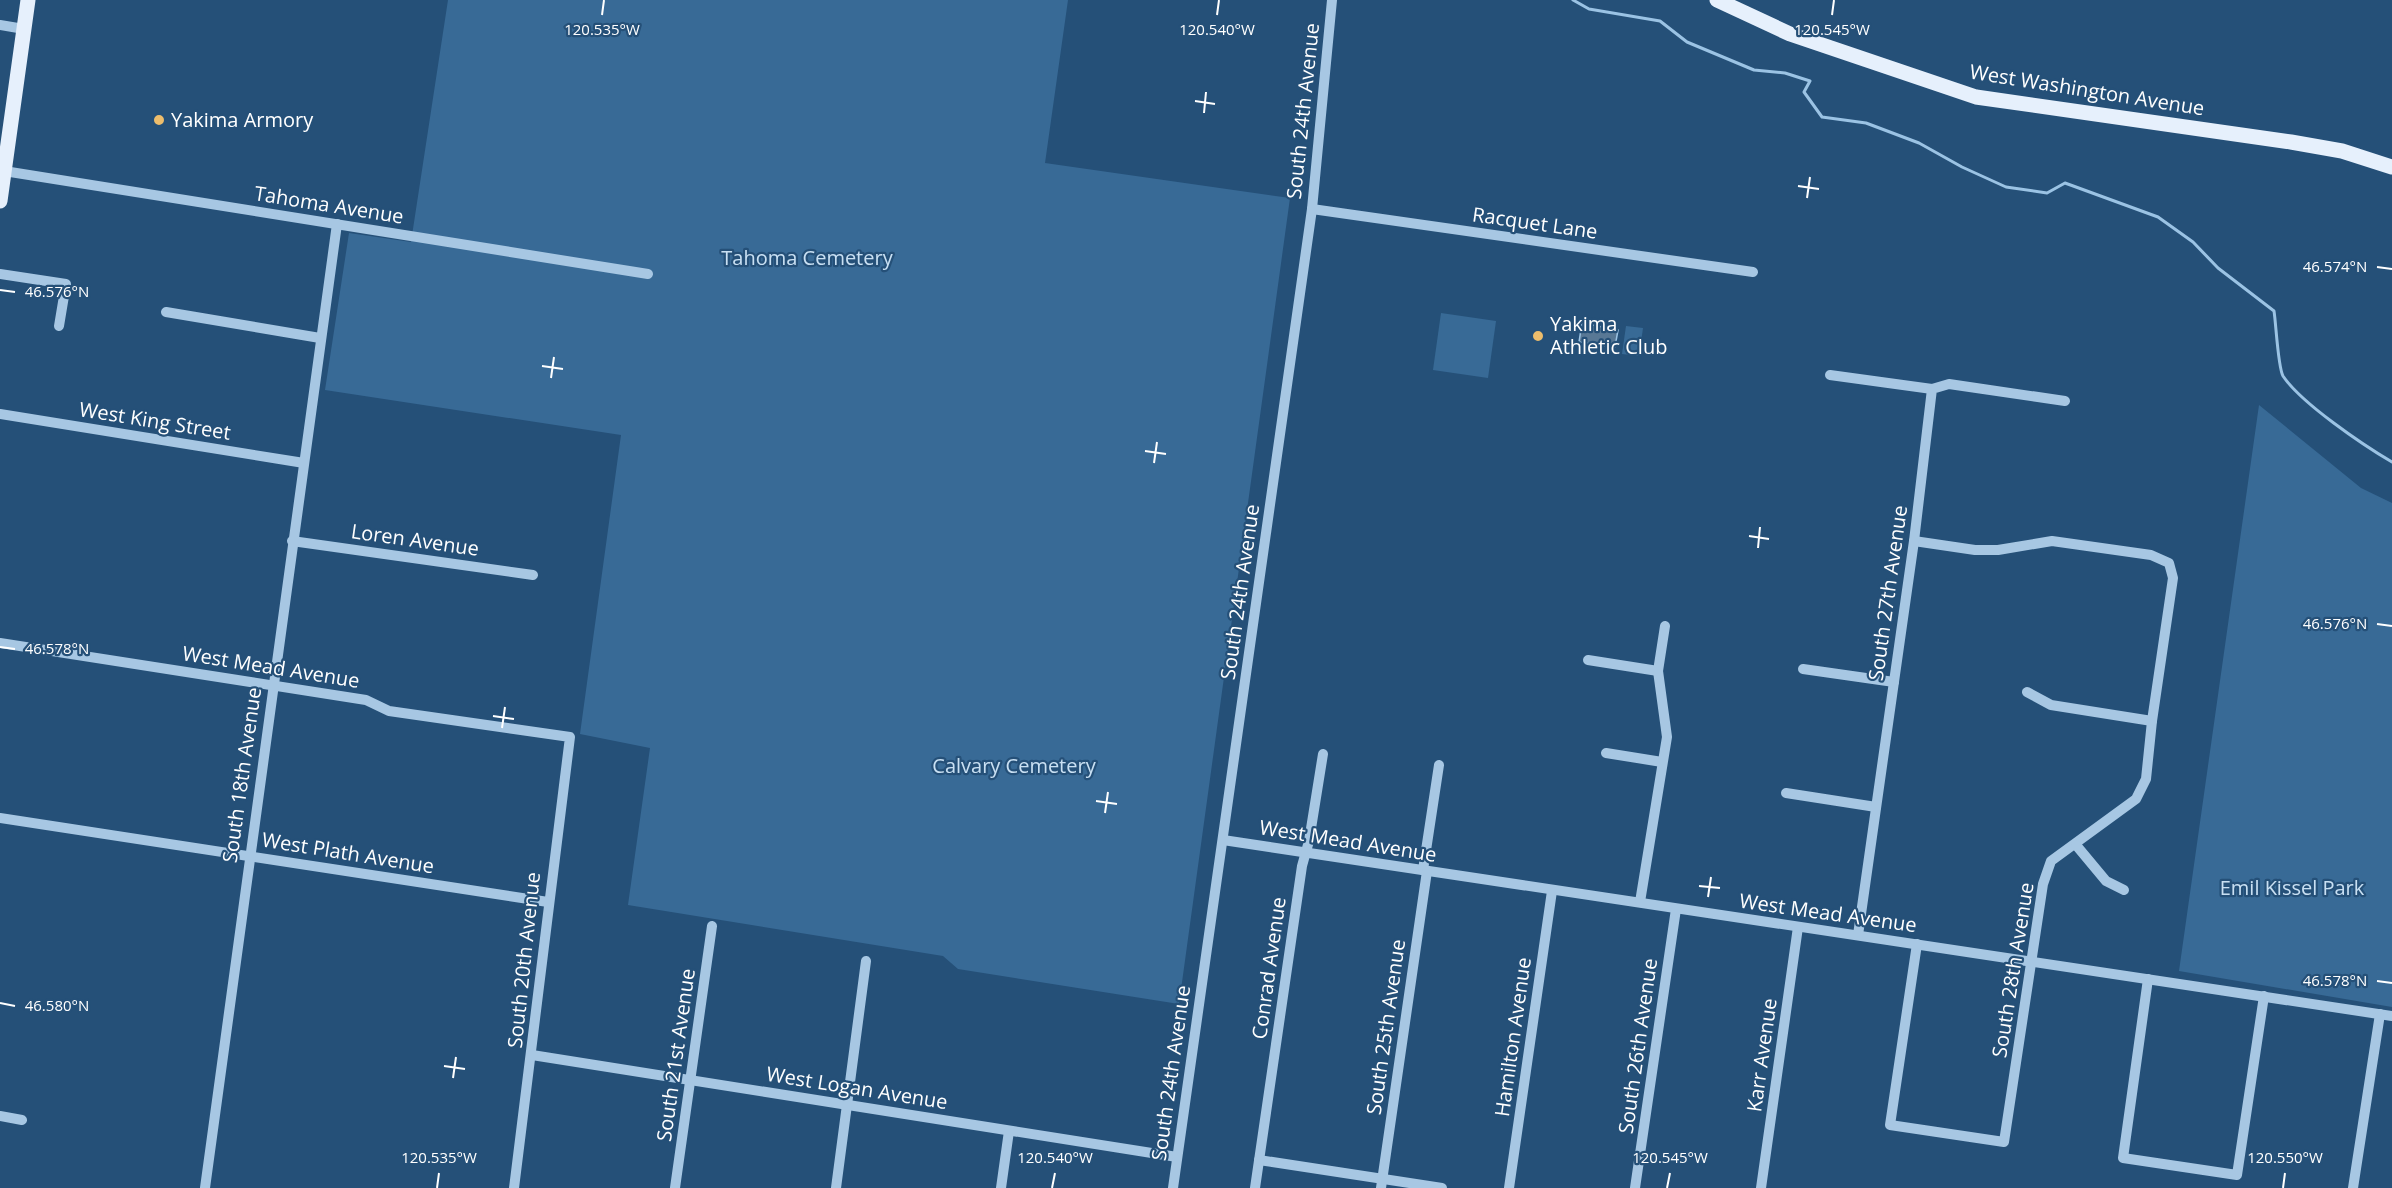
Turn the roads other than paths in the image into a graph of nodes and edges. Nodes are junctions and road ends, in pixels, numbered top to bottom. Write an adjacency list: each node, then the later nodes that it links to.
1 (28, 0): 5 (main road)
2 (1332, 0): 9 (street, South 24th Avenue)
3 (1717, 0): 6 (main road, West Washington Avenue)
4 (0, 25): 5 (street)
5 (24, 29): 7 (main road)
6 (2392, 167)
7 (4, 171): 8 (main road); 10 (street, Tahoma Avenue)
8 (0, 201)
9 (1312, 209): 11 (street, Racquet Lane); 42 (street, South 24th Avenue)
10 (338, 224): 13 (street, Tahoma Avenue); 16 (street, South 18th Avenue)
11 (1753, 272)
12 (0, 274): 15 (street)
13 (648, 274)
14 (166, 312): 16 (street)
15 (59, 326)
16 (320, 338): 21 (street, South 18th Avenue)
17 (1830, 375): 18 (street)
18 (1932, 389): 19 (street); 23 (street, South 27th Avenue)
19 (2065, 401)
20 (0, 414): 21 (street, West King Street)
21 (304, 463): 22 (street, South 18th Avenue)
22 (292, 541): 24 (street, Loren Avenue); 31 (street, South 18th Avenue)
23 (1914, 541): 30 (street, South 27th Avenue); 33 (street, South 28th Avenue)
24 (533, 575)
25 (1665, 626): 29 (street)
26 (0, 643): 31 (street, West Mead Avenue)
27 (1588, 660): 29 (street)
28 (1803, 669): 30 (street)
29 (1658, 671): 37 (street)
30 (1894, 682): 40 (street, South 27th Avenue)
31 (273, 684): 34 (street, West Mead Avenue); 45 (street, South 18th Avenue)
32 (2027, 692): 33 (street)
33 (2152, 721): 43 (street, South 28th Avenue)
34 (570, 737): 49 (street, South 20th Avenue)
35 (1606, 753): 37 (street)
36 (1323, 754): 44 (street, Conrad Avenue)
37 (1662, 762): 50 (street)
38 (1439, 765): 46 (street, South 25th Avenue)
39 (1786, 793): 40 (street)
40 (1876, 807): 54 (street, South 27th Avenue)
41 (0, 818): 45 (street, West Plath Avenue)
42 (1223, 840): 44 (street, West Mead Avenue); 68 (street, South 24th Avenue)
43 (2076, 845): 47 (street); 57 (street, South 28th Avenue)
44 (1305, 853): 46 (street, West Mead Avenue); 69 (street, Conrad Avenue)
45 (249, 856): 49 (street, West Plath Avenue); 71 (street, South 18th Avenue)
46 (1425, 871): 48 (street, West Mead Avenue); 70 (street, South 25th Avenue)
47 (2124, 890)
48 (1552, 891): 50 (street, West Mead Avenue); 79 (street, Hamilton Avenue)
49 (548, 902): 62 (street, South 20th Avenue)
50 (1640, 902): 51 (street, West Mead Avenue)
51 (1676, 909): 53 (street, West Mead Avenue); 80 (street, South 26th Avenue)
52 (712, 926): 63 (street, South 21st Avenue)
53 (1798, 927): 54 (street, West Mead Avenue); 81 (street, Karr Avenue)
54 (1858, 936): 55 (street, West Mead Avenue)
55 (1917, 944): 57 (street, West Mead Avenue); 57 (street, South 28th Avenue)
56 (866, 961): 64 (street)
57 (2033, 961): 58 (street, West Mead Avenue)
58 (2148, 979): 59 (street, West Mead Avenue); 59 (street)
59 (2264, 996): 60 (street, West Mead Avenue)
60 (2380, 1014): 61 (street, West Mead Avenue); 82 (street)
61 (2392, 1016)
62 (532, 1055): 63 (street, West Logan Avenue); 72 (street, South 20th Avenue)
63 (691, 1079): 64 (street, West Logan Avenue); 73 (street, South 21st Avenue)
64 (846, 1105): 67 (street, West Logan Avenue); 74 (street)
65 (0, 1116): 66 (street)
66 (22, 1120)
67 (1009, 1131): 68 (street, West Logan Avenue); 75 (street)
68 (1177, 1157): 76 (street, South 24th Avenue)
69 (1259, 1160): 70 (street); 77 (street, Conrad Avenue)
70 (1382, 1184): 78 (street)
71 (204, 1188)
72 (514, 1188)
73 (675, 1188)
74 (836, 1188)
75 (1001, 1188)
76 (1173, 1188)
77 (1254, 1188)
78 (1442, 1188)
79 (1509, 1188)
80 (1635, 1188)
81 (1761, 1188)
82 (2353, 1188)

